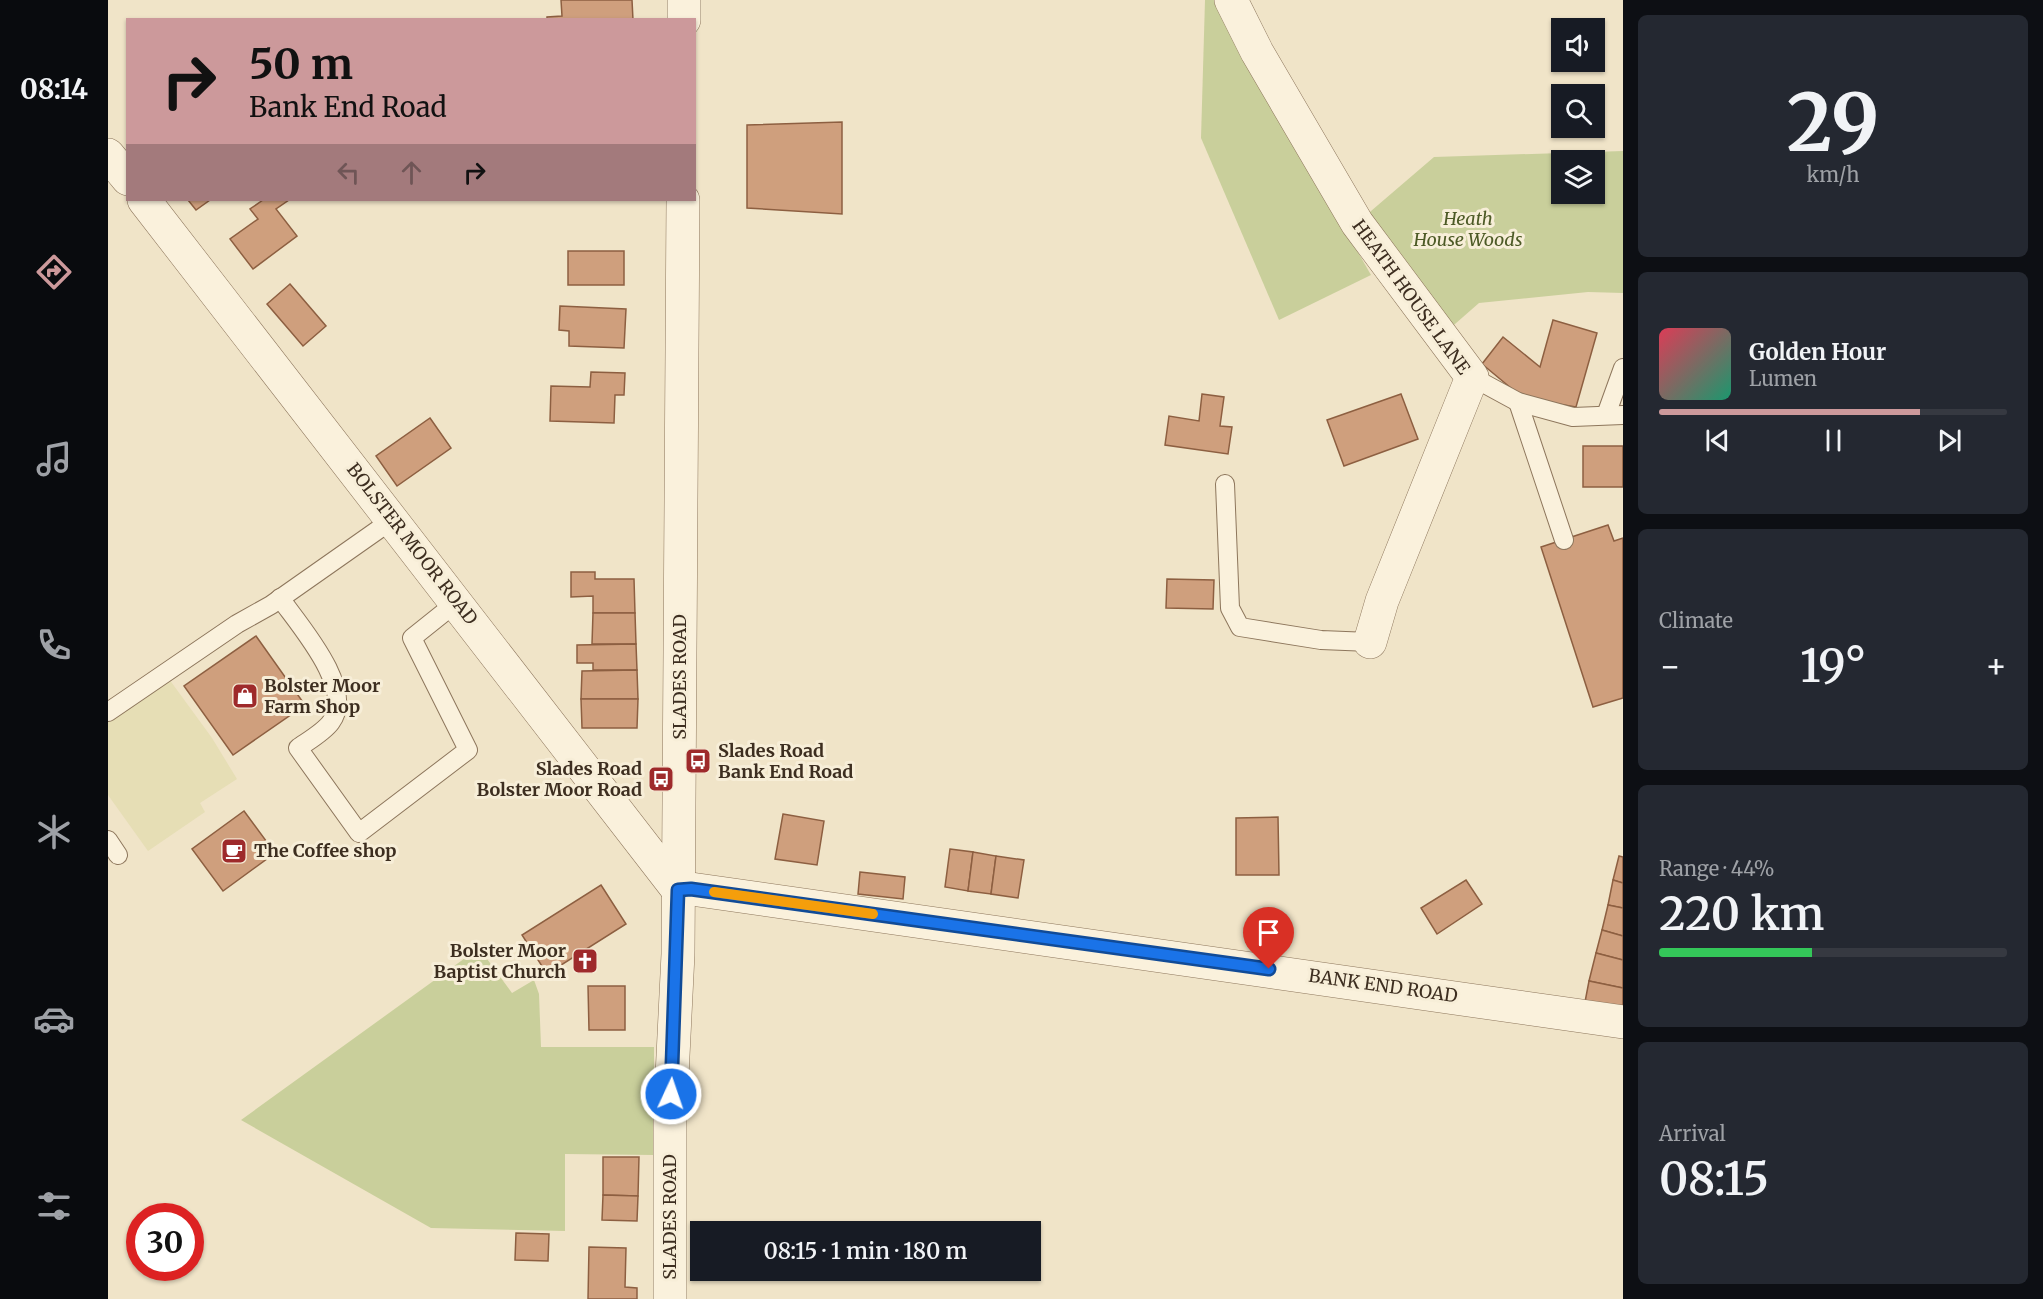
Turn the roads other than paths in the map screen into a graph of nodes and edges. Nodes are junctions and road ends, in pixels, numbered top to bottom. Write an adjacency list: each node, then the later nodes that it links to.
1 (684, 0): 3 (street)
2 (1231, 0): 9 (street, HEATH HOUSE LANE)
3 (684, 18)
4 (108, 155): 5 (street)
5 (126, 177)
6 (145, 201): 13 (street, BOLSTER MOOR ROAD)
7 (683, 201): 19 (street, SLADES ROAD)
8 (1623, 368): 11 (lane)
9 (1472, 377): 10 (lane); 17 (street, HEATH HOUSE LANE)
10 (1518, 402): 11 (lane); 14 (lane)
11 (1614, 415)
12 (1226, 484): 17 (lane)
13 (392, 520): 15 (lane); 16 (street, BOLSTER MOOR ROAD)
14 (1564, 540)
15 (280, 598): 16 (lane); 18 (lane)
16 (457, 602): 19 (street, BOLSTER MOOR ROAD)
17 (1370, 642)
18 (108, 712)
19 (678, 890): 20 (street, BANK END ROAD); 21 (street, SLADES ROAD)
20 (1623, 1022)
21 (670, 1299)

